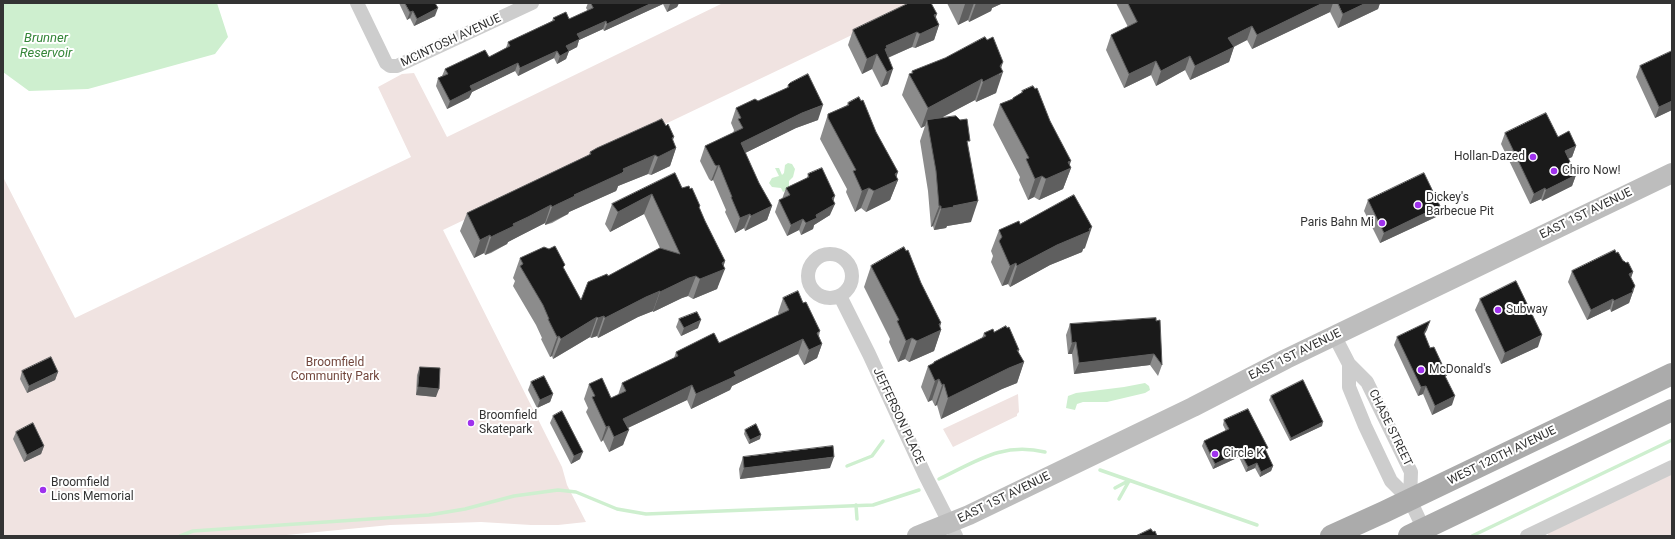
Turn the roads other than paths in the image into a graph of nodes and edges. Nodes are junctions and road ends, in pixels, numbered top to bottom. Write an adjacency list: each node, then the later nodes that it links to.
1 (357, 3): 2 (street, MCINTOSH AVENUE)
2 (532, 3)
3 (1672, 172): 5 (street, EAST 1ST AVENUE)
4 (840, 296): 11 (street, JEFFERSON PLACE)
5 (1334, 335): 6 (street, CHASE STREET); 11 (street, EAST 1ST AVENUE)
6 (1349, 364): 10 (street, CHASE STREET); 10 (street, CHASE STREET)
7 (1672, 374): 10 (main road, WEST 120TH AVENUE)
8 (1672, 410): 12 (main road)
9 (1672, 467): 15 (street)
10 (1410, 500): 12 (street, CHASE STREET); 14 (main road, WEST 120TH AVENUE)
11 (953, 530): 13 (street, EAST 1ST AVENUE)
12 (1420, 533)
13 (917, 536)
14 (1331, 536)
15 (1527, 536)

